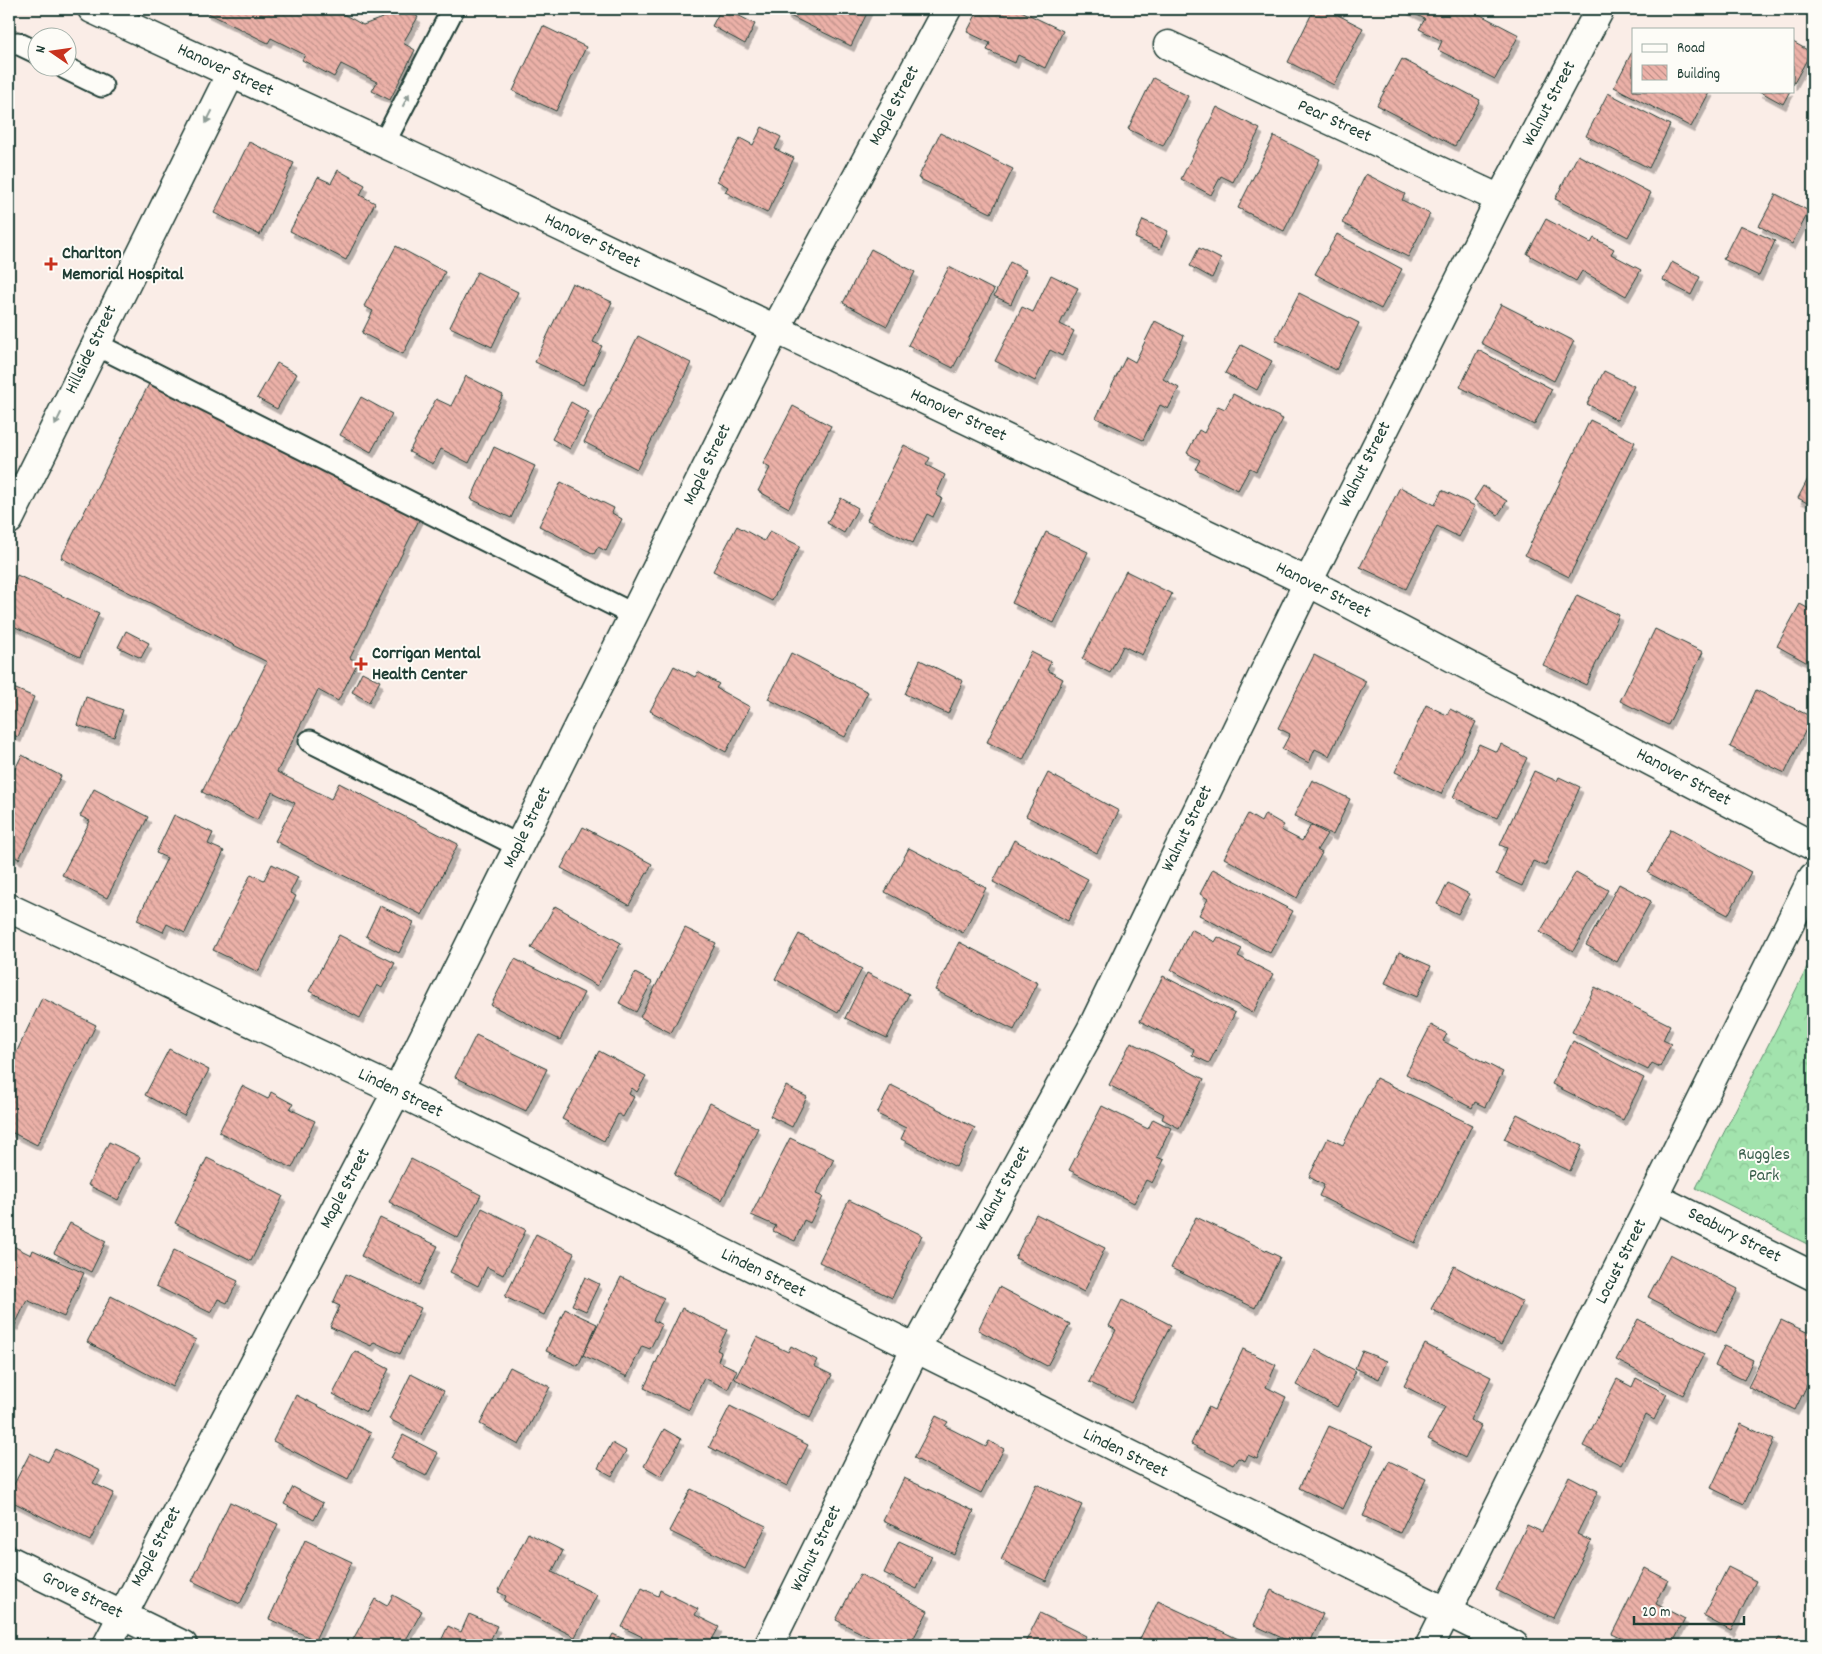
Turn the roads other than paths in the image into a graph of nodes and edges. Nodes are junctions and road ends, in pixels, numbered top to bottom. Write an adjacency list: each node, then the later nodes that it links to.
1 (453, 9): 11 (lane, one-way to 1)
2 (947, 9): 13 (street, Maple Street)
3 (1600, 9): 12 (street, Walnut Street)
4 (107, 12): 8 (street, Hanover Street)
5 (17, 43): 7 (lane)
6 (1168, 45): 12 (street, Pear Street)
7 (28, 48)
8 (231, 73): 11 (street, Hanover Street); 14 (street, Hillside Street, one-way to 14)
9 (78, 74): 10 (lane)
10 (102, 86)
11 (384, 143): 13 (street, Hanover Street)
12 (1500, 200): 16 (street, Walnut Street)
13 (775, 330): 16 (street, Hanover Street); 17 (street, Maple Street)
14 (95, 344): 15 (street, Hillside Street, one-way to 15); 17 (lane)
15 (9, 520)
16 (1308, 582): 20 (street, Hanover Street); 26 (street, Walnut Street)
17 (634, 615): 19 (street, Maple Street)
18 (310, 741): 19 (lane)
19 (519, 846): 23 (street, Maple Street)
20 (1813, 846)
21 (1813, 877): 24 (street, Locust Street)
22 (9, 908): 23 (street, Linden Street)
23 (397, 1092): 26 (street, Linden Street); 29 (street, Maple Street)
24 (1654, 1197): 25 (street, Seabury Street); 28 (street, Locust Street)
25 (1813, 1276)
26 (915, 1350): 28 (street, Linden Street); 32 (street, Walnut Street)
27 (9, 1560): 29 (street, Grove Street)
28 (1446, 1612): 33 (street, Locust Street); 34 (street, Linden Street)
29 (122, 1615): 30 (street, Maple Street); 31 (street, Grove Street)
30 (107, 1645)
31 (183, 1645)
32 (769, 1645)
33 (1430, 1645)
34 (1514, 1645)

